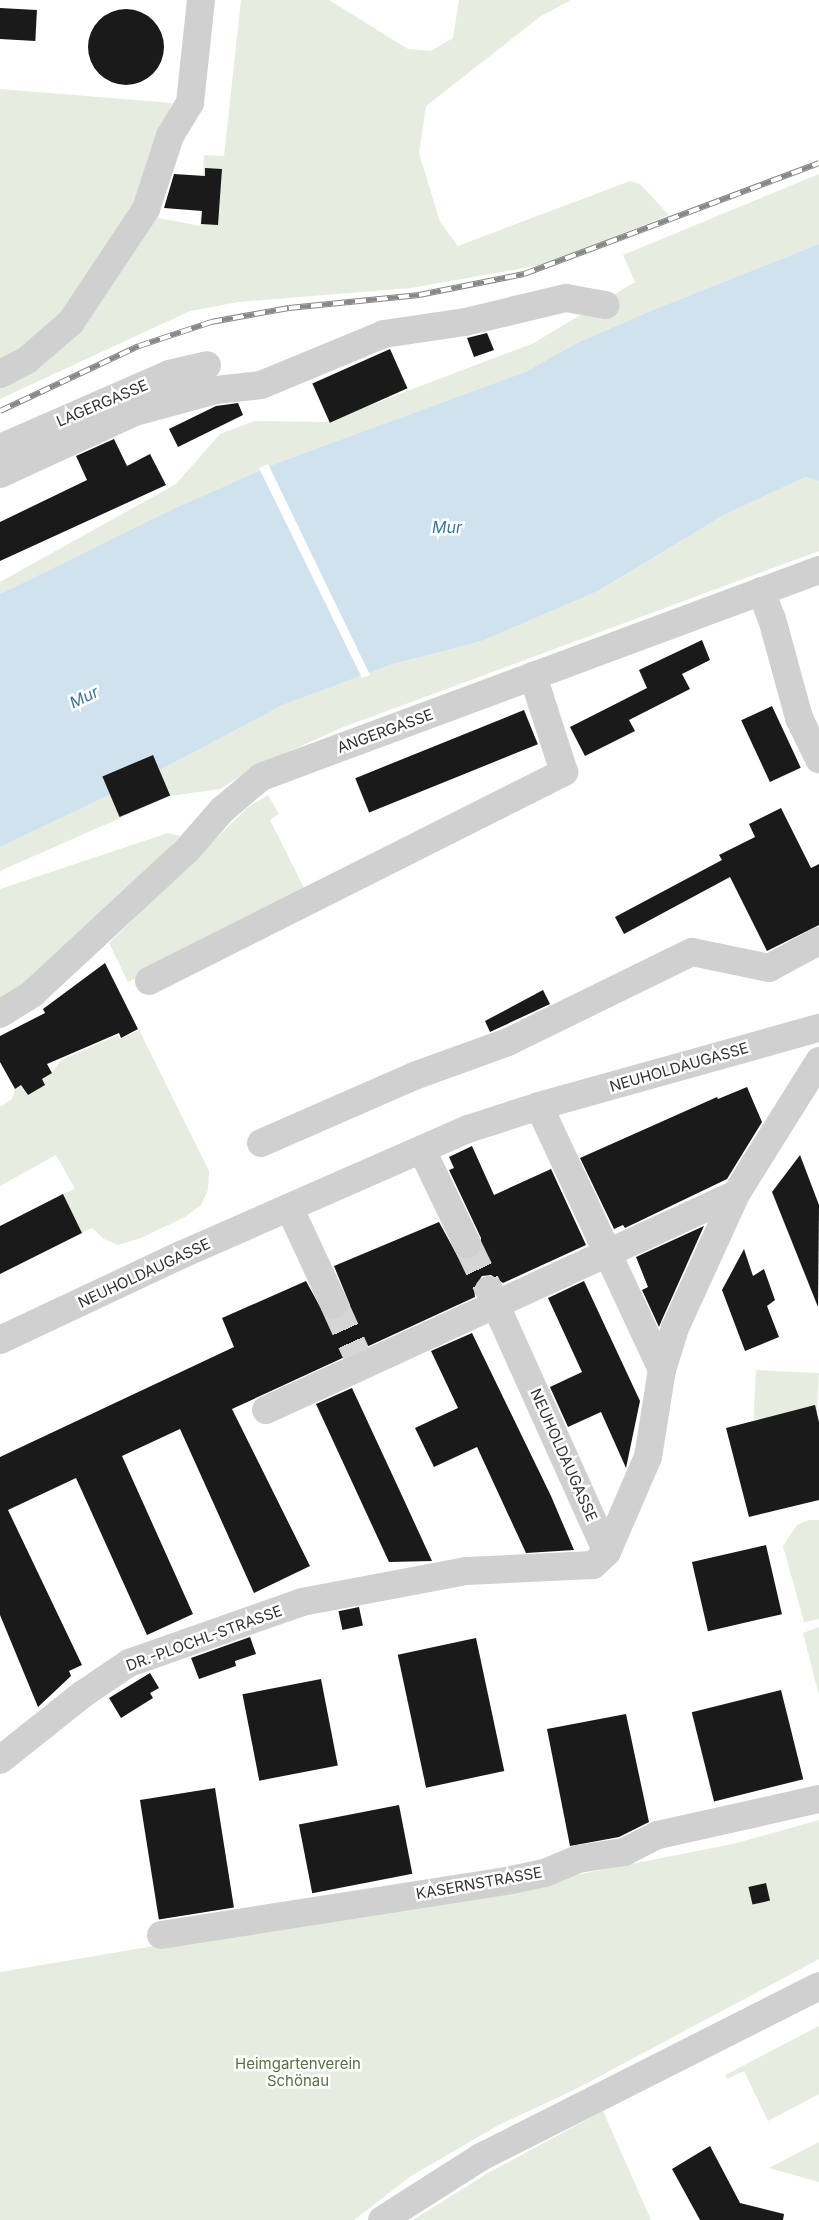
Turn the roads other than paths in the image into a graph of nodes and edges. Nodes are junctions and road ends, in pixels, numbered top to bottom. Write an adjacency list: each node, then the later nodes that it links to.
1 (201, 0): 6 (street)
2 (605, 305): 3 (street)
3 (384, 334): 4 (street); 8 (street)
4 (302, 347)
5 (207, 365): 7 (street, LAGERGASSE)
6 (0, 374)
7 (0, 448)
8 (0, 474)
9 (819, 570): 10 (street, ANGERGASSE)
10 (761, 591): 11 (street, ANGERGASSE); 12 (street)
11 (533, 676): 14 (street); 15 (street, ANGERGASSE)
12 (819, 759)
13 (819, 941): 19 (street)
14 (149, 981)
15 (10, 1008)
16 (819, 1028): 18 (street, NEUHOLDAUGASSE)
17 (819, 1061): 21 (street, NEUHOLDAUGASSE)
18 (539, 1106): 20 (street, NEUHOLDAUGASSE); 24 (street)
19 (261, 1144)
20 (422, 1150): 22 (street, NEUHOLDAUGASSE); 23 (street)
21 (736, 1194): 24 (street); 28 (street, NEUHOLDAUGASSE)
22 (290, 1209): 26 (street); 27 (street, NEUHOLDAUGASSE)
23 (467, 1244)
24 (607, 1252): 25 (street); 28 (street)
25 (492, 1296): 29 (street); 30 (street, NEUHOLDAUGASSE)
26 (334, 1304)
27 (0, 1340)
28 (662, 1370): 30 (street, NEUHOLDAUGASSE)
29 (266, 1410)
30 (607, 1552): 31 (street, DR.-PLOCHL-STRASSE)
31 (0, 1760)
32 (819, 1799): 33 (street, KASERNSTRASSE)
33 (161, 1935)
34 (819, 1986): 35 (street)
35 (382, 2220)

